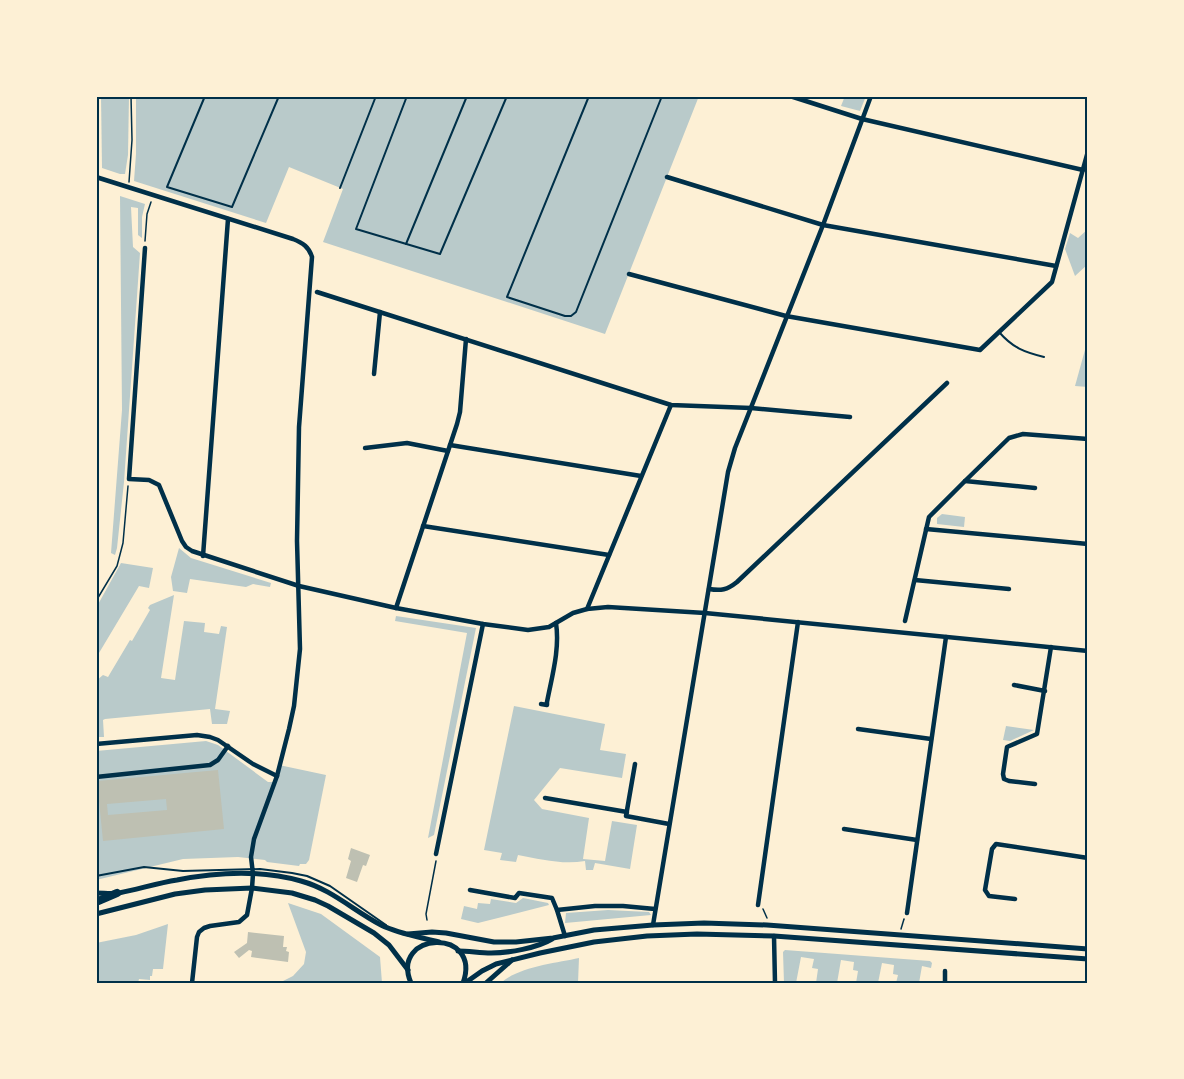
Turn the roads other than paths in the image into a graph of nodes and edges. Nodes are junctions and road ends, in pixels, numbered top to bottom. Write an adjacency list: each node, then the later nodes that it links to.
1 (205, 96): 2 (lane)
2 (279, 96)
3 (376, 96): 16 (lane)
4 (407, 96): 19 (lane)
5 (467, 96): 19 (lane)
6 (507, 96): 19 (lane)
7 (588, 96): 8 (lane)
8 (662, 96)
9 (790, 96): 11 (street)
10 (871, 96): 11 (street)
11 (862, 119): 13 (street); 18 (street)
12 (1088, 151): 13 (street)
13 (1083, 170): 21 (street)
14 (96, 177): 17 (street)
15 (667, 177): 18 (street)
16 (340, 188)
17 (228, 219): 44 (street); 46 (street)
18 (823, 225): 21 (street); 25 (street)
19 (406, 244)
20 (145, 248): 44 (street)
21 (1056, 266): 26 (street)
22 (629, 274): 25 (street)
23 (317, 292): 24 (street)
24 (380, 312): 27 (street); 29 (street)
25 (786, 316): 26 (street); 32 (street)
26 (999, 332): 28 (lane)
27 (466, 339): 31 (street); 36 (street)
28 (1044, 357)
29 (374, 374)
30 (947, 383): 48 (street)
31 (671, 405): 32 (street); 37 (street)
32 (751, 408): 33 (street); 48 (street)
33 (849, 417)
34 (1088, 439): 38 (street)
35 (365, 448): 36 (street)
36 (449, 448): 37 (street); 40 (street)
37 (641, 476): 43 (street)
38 (965, 481): 39 (street); 41 (street)
39 (1035, 488)
40 (423, 526): 43 (street); 49 (street)
41 (926, 529): 42 (street); 45 (street)
42 (1088, 544)
43 (609, 555): 50 (street)
44 (203, 556): 46 (street)
45 (915, 580): 47 (street); 52 (street)
46 (299, 586): 49 (street); 67 (street)
47 (1009, 589)
48 (709, 590): 51 (street)
49 (396, 608): 55 (street)
50 (587, 609): 51 (street); 54 (street)
51 (705, 613): 53 (street); 72 (street)
52 (905, 621)
53 (798, 622): 56 (street); 85 (street)
54 (556, 623): 55 (street); 61 (street)
55 (483, 624): 75 (street)
56 (946, 637): 57 (street); 63 (street)
57 (1051, 647): 58 (street); 60 (street)
58 (1088, 651)
59 (1014, 685): 60 (street)
60 (1045, 691): 69 (street)
61 (541, 704)
62 (858, 729): 63 (street)
63 (931, 739): 74 (street)
64 (96, 744): 65 (street)
65 (228, 746): 67 (street); 68 (street)
66 (635, 764): 71 (street)
67 (276, 776): 77 (street)
68 (96, 777)
69 (1035, 784)
70 (546, 798): 71 (street)
71 (627, 812): 72 (street)
72 (669, 824): 86 (street)
73 (844, 829): 74 (street)
74 (917, 840): 88 (street)
75 (436, 854)
76 (1088, 858): 83 (street)
77 (253, 872): 78 (lane); 79 (street); 82 (street); 91 (street)
78 (96, 876)
79 (252, 888): 89 (street); 100 (street); 102 (street)
80 (470, 890): 87 (street)
81 (96, 893): 82 (street)
82 (117, 893): 84 (highway)
83 (1015, 899)
84 (96, 902)
85 (758, 905)
86 (655, 909): 87 (street); 90 (street)
87 (557, 910): 92 (street)
88 (907, 913)
89 (96, 914)
90 (652, 925): 92 (street); 96 (street)
91 (408, 934): 94 (street); 95 (street)
92 (565, 936): 94 (street)
93 (774, 936): 98 (street); 99 (street); 106 (street)
94 (553, 938): 97 (street)
95 (439, 942): 97 (street); 100 (street)
96 (1088, 949)
97 (458, 951): 104 (street)
98 (514, 959): 104 (street); 105 (street)
99 (1088, 959)
100 (408, 970): 103 (street)
101 (945, 971): 107 (street)
102 (192, 983)
103 (411, 983)
104 (464, 983)
105 (486, 983)
106 (775, 983)
107 (945, 983)

